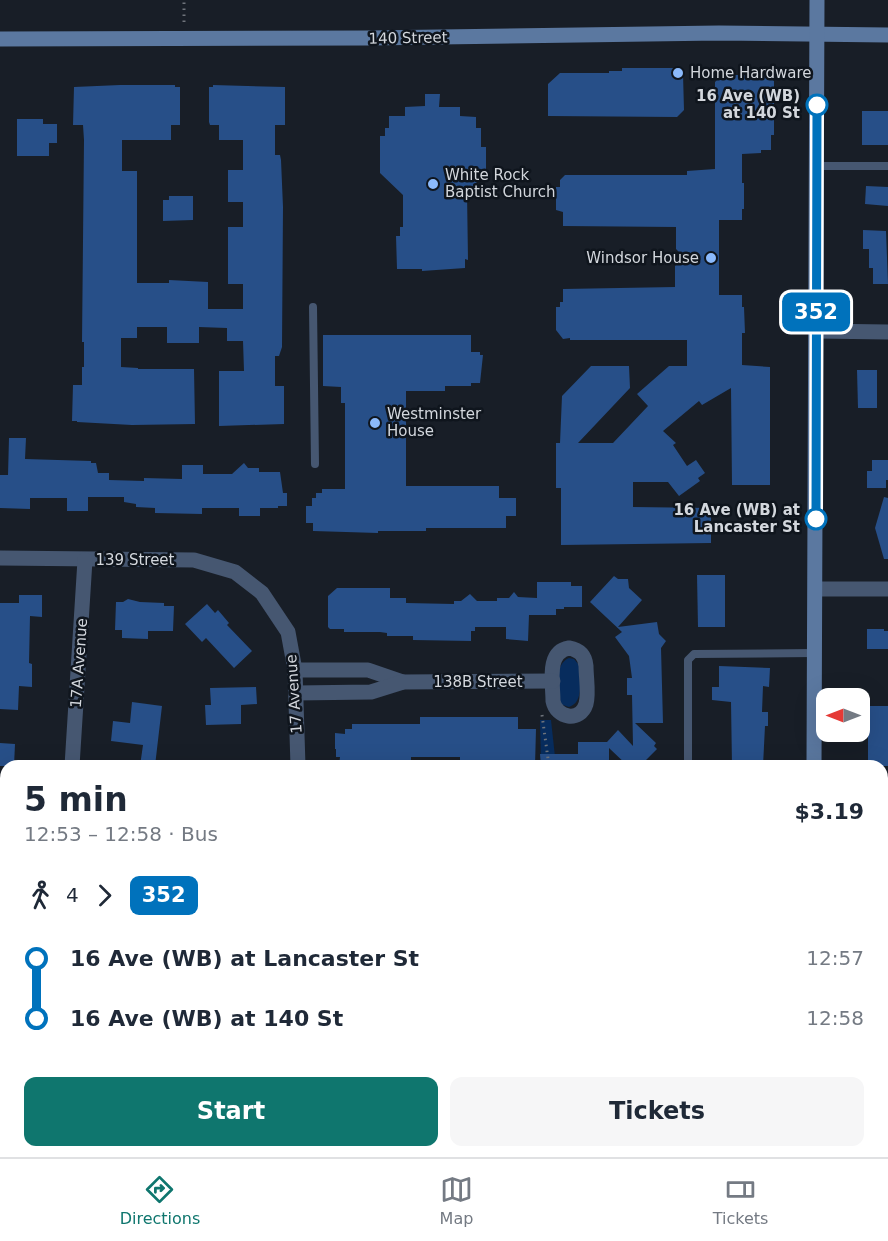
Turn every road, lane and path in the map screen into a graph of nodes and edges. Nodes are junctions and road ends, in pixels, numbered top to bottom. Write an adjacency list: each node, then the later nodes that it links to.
1 (184, 0): 3 (path)
2 (817, 0): 4 (main road)
3 (183, 22)
4 (817, 34): 5 (main road, 140 Street); 6 (main road, 140 Street); 7 (main road)
5 (888, 35)
6 (0, 39)
7 (817, 166): 8 (lane); 10 (main road)
8 (888, 166)
9 (313, 307): 12 (lane)
10 (816, 331): 11 (street); 15 (main road)
11 (888, 332)
12 (315, 464)
13 (0, 558): 14 (street, 139 Street)
14 (85, 560): 17 (street, 139 Street); 24 (street, 17A Avenue)
15 (816, 589): 16 (street); 18 (main road)
16 (888, 589)
17 (262, 593): 19 (street, 17 Avenue)
18 (815, 653): 27 (lane); 28 (main road)
19 (295, 670): 21 (street, 138B Street); 22 (street, 17 Avenue)
20 (553, 681): 21 (street, 138B Street)
21 (403, 682): 22 (street, 138B Street)
22 (296, 693): 25 (street, 17 Avenue)
23 (546, 709): 26 (path)
24 (72, 760)
25 (298, 760)
26 (549, 760)
27 (688, 760)
28 (814, 760)

